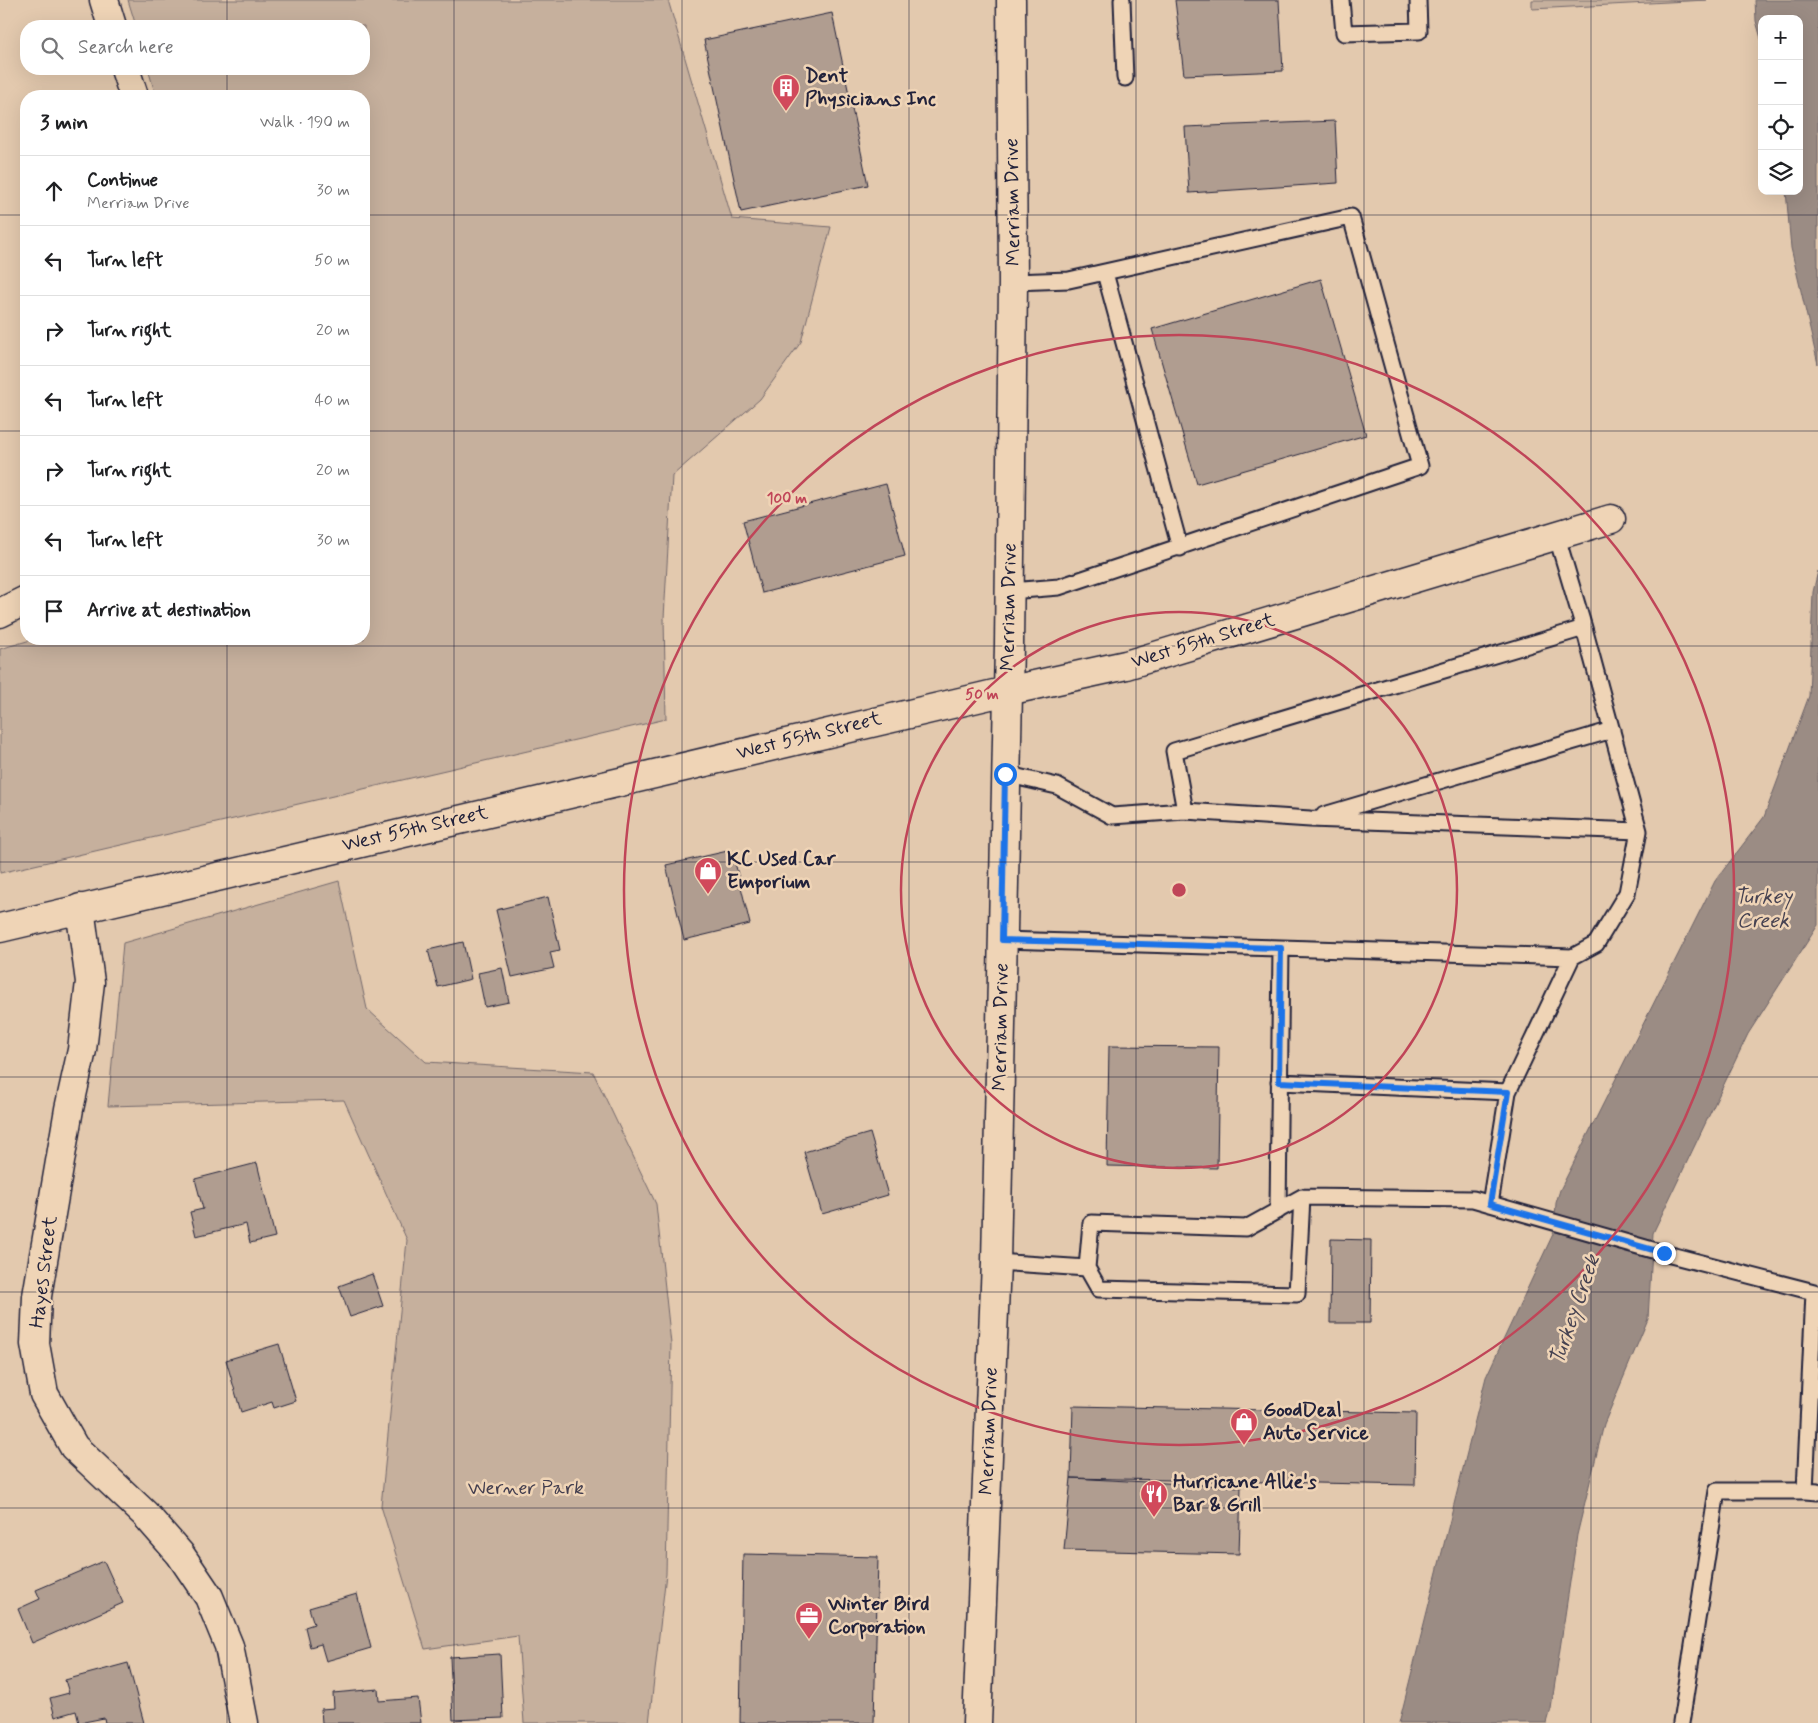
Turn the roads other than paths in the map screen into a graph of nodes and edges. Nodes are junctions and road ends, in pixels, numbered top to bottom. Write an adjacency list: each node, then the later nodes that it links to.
1 (104, 0): 6 (street)
2 (1011, 0): 11 (street, Merriam Drive)
3 (1122, 0): 8 (lane)
4 (1341, 0): 5 (lane)
5 (1418, 0)
6 (110, 20)
7 (127, 75): 9 (street)
8 (1125, 78)
9 (132, 90)
10 (1105, 273): 11 (lane); 14 (lane); 14 (lane)
11 (1013, 282): 15 (street, Merriam Drive)
12 (1611, 519): 13 (street, West 55th Street)
13 (1556, 534): 18 (lane); 19 (street, West 55th Street)
14 (1180, 548): 15 (lane)
15 (1009, 591): 19 (street, Merriam Drive)
16 (20, 603): 17 (street)
17 (0, 613)
18 (1584, 628): 20 (lane); 22 (lane)
19 (1007, 691): 21 (street, Merriam Drive); 25 (street, West 55th Street)
20 (1612, 730): 23 (lane); 24 (lane)
21 (1005, 774): 22 (lane); 27 (street, Merriam Drive)
22 (1185, 812): 23 (lane)
23 (1310, 819): 24 (lane)
24 (1640, 831): 29 (lane)
25 (80, 908): 26 (street, West 55th Street); 39 (street, Hayes Street)
26 (0, 928)
27 (1002, 940): 28 (lane); 35 (street, Merriam Drive)
28 (1281, 948): 29 (lane); 30 (lane)
29 (1572, 957): 31 (lane)
30 (1279, 1082): 31 (lane); 34 (lane)
31 (1508, 1092): 33 (lane)
32 (1302, 1197): 33 (lane); 34 (lane); 36 (lane)
33 (1490, 1204): 37 (lane)
34 (1278, 1211): 36 (lane)
35 (996, 1262): 36 (lane); 40 (street, Merriam Drive)
36 (1087, 1268)
37 (1816, 1285): 38 (lane)
38 (1812, 1492): 41 (lane)
39 (244, 1723)
40 (977, 1723)
41 (1681, 1723)

